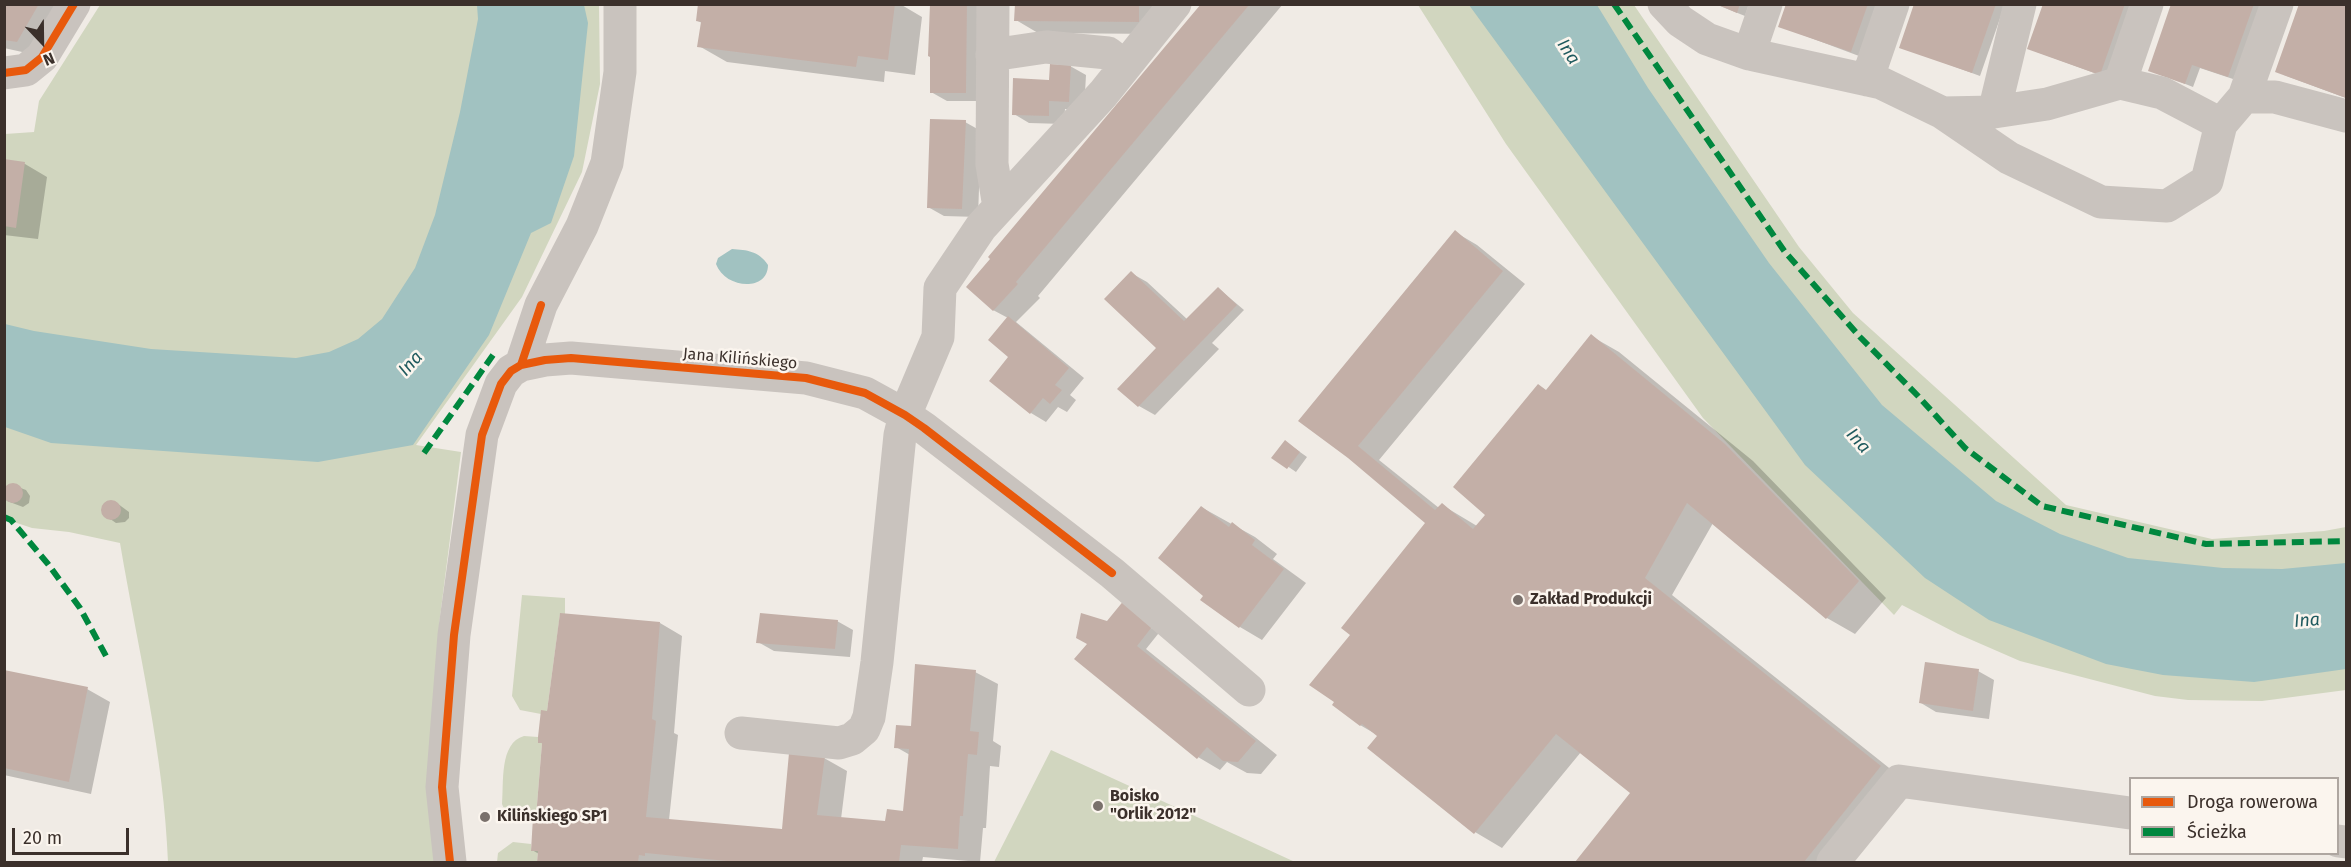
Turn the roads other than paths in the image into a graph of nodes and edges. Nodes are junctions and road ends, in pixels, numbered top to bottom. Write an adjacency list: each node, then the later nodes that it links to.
1 (74, 4): 14 (street)
2 (620, 4): 23 (street)
3 (993, 4): 11 (street)
4 (1175, 4): 13 (street)
5 (1664, 4): 12 (street)
6 (1766, 4): 12 (street)
7 (1893, 4): 15 (street)
8 (2020, 4): 19 (street)
9 (2147, 4): 16 (street)
10 (2277, 4): 17 (street)
11 (992, 54): 13 (street); 22 (street)
12 (1749, 54): 15 (street)
13 (1125, 66): 22 (street)
14 (4, 73)
15 (1867, 80): 18 (street)
16 (2120, 83): 19 (street); 21 (street)
17 (2244, 97): 20 (street); 21 (street)
18 (1943, 112): 19 (street); 21 (street)
19 (1994, 112)
20 (2346, 116)
21 (2221, 124)
22 (999, 207): 24 (street)
23 (521, 365): 24 (street, Jana Kilińskiego); 28 (street)
24 (905, 415): 25 (street, Jana Kilińskiego); 26 (street)
25 (1249, 690)
26 (741, 733)
27 (2129, 813): 29 (street)
28 (450, 862)
29 (1833, 862)

